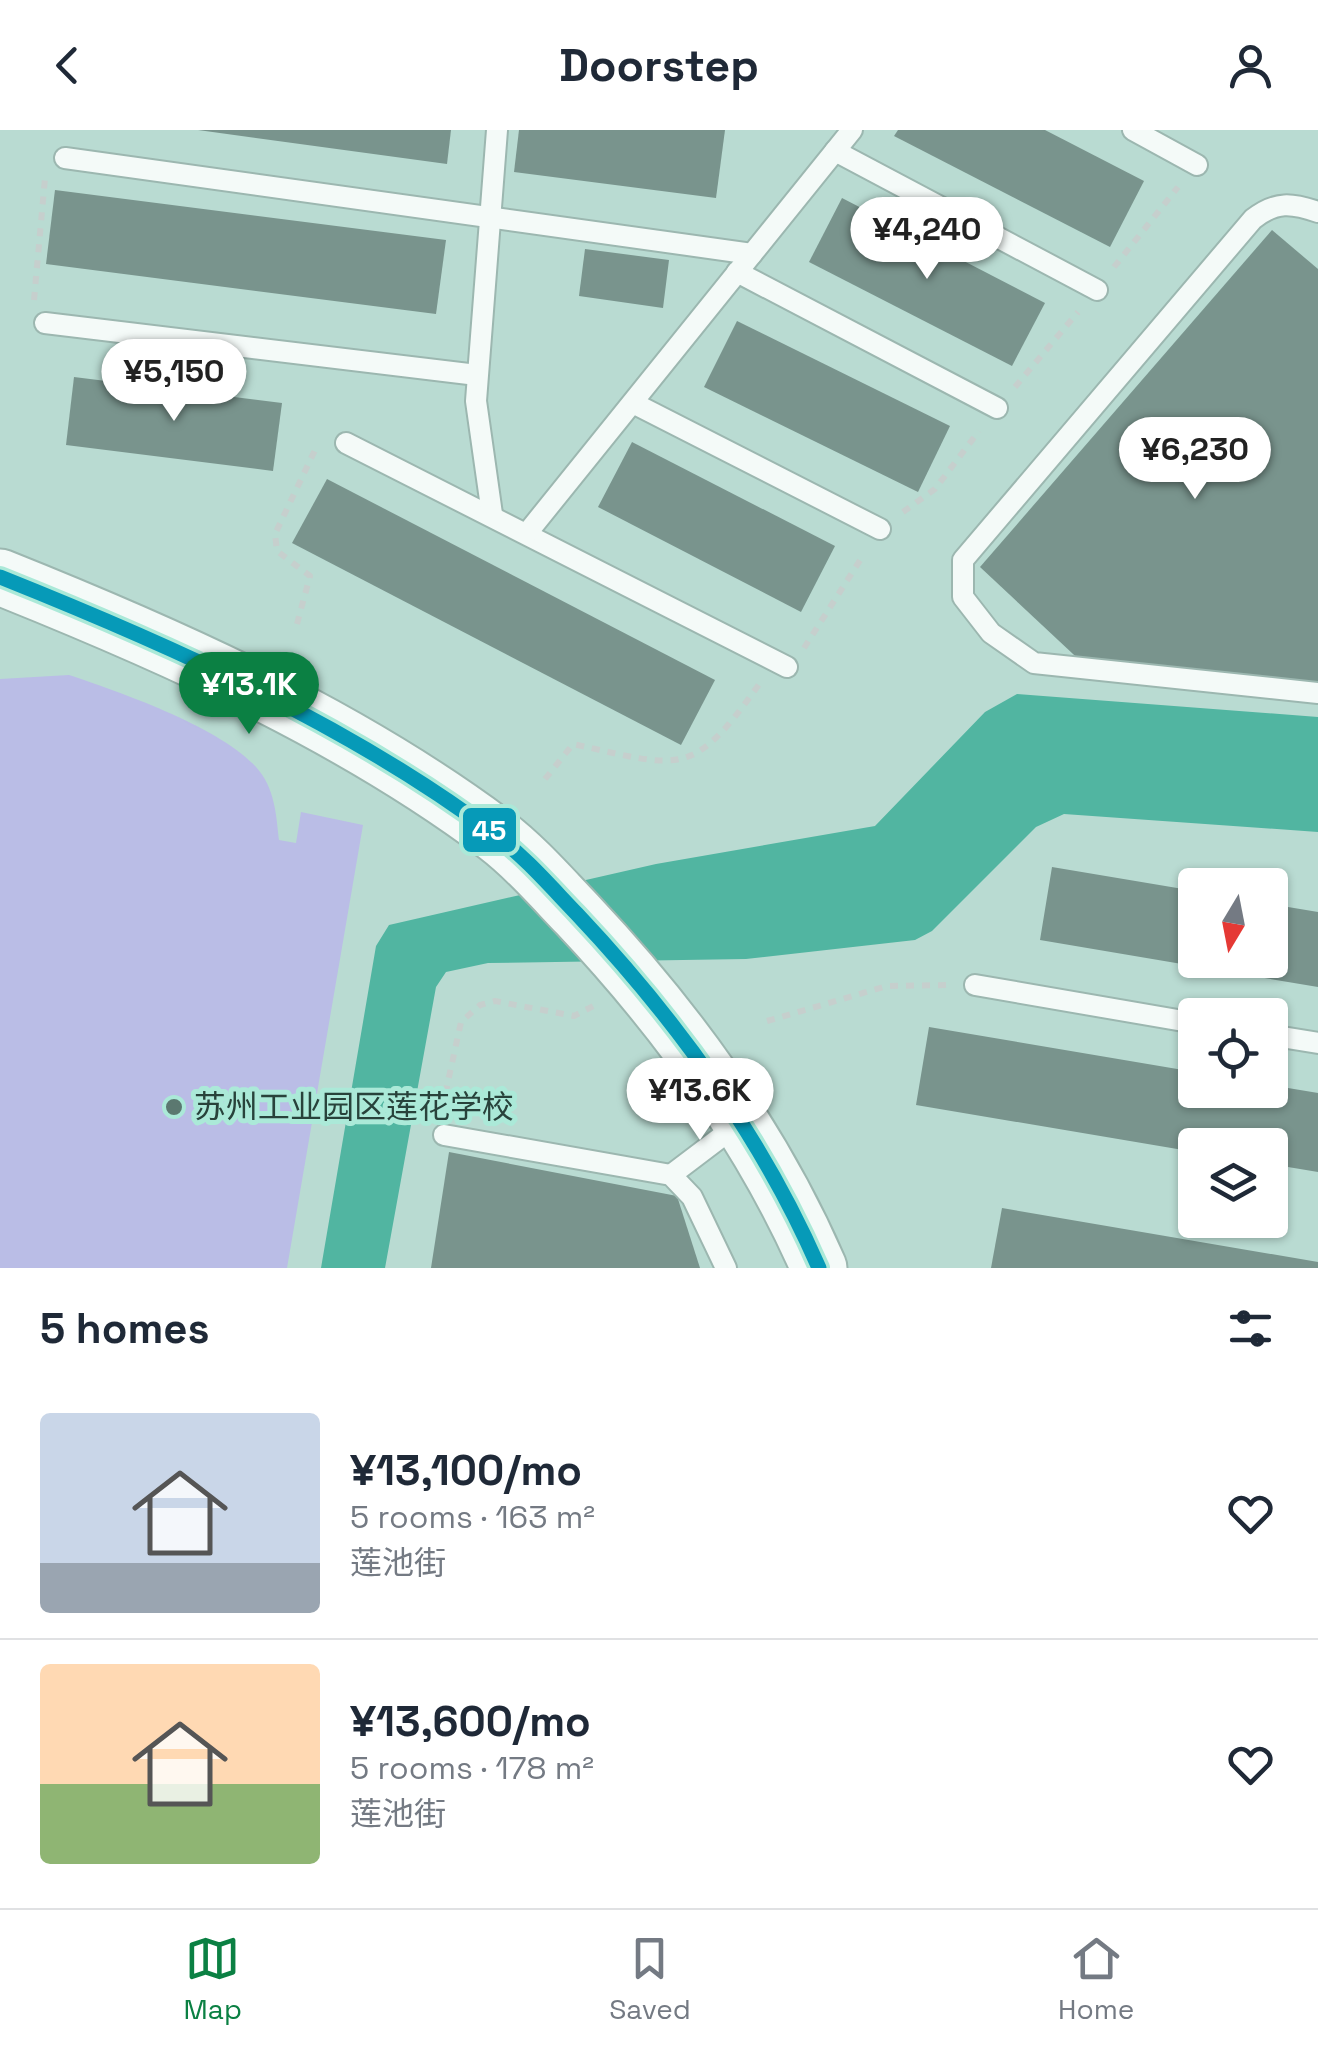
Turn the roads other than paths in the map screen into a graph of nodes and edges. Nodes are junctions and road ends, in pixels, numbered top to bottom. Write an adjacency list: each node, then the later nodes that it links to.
1 (496, 130): 8 (lane)
2 (852, 130): 4 (lane)
3 (1133, 130): 6 (lane)
4 (834, 151): 9 (lane); 11 (lane)
5 (65, 158): 8 (lane)
6 (1197, 165)
7 (1318, 212): 22 (lane)
8 (489, 219): 9 (lane); 13 (lane)
9 (752, 254): 10 (lane)
10 (737, 272): 14 (lane); 15 (lane)
11 (1097, 290)
12 (45, 323): 13 (lane)
13 (477, 375): 17 (lane)
14 (633, 403): 18 (lane); 19 (lane)
15 (996, 408)
16 (346, 443): 17 (lane)
17 (492, 514): 19 (lane)
18 (880, 529)
19 (528, 532): 21 (lane)
20 (0, 577): 27 (main road)
21 (787, 666)
22 (1318, 694)
23 (975, 985): 24 (lane)
24 (1178, 1019)
25 (1288, 1038): 26 (lane)
26 (1318, 1044)
27 (738, 1124): 29 (lane); 31 (main road)
28 (444, 1135): 29 (lane)
29 (671, 1175): 30 (lane)
30 (726, 1268)
31 (819, 1268)

